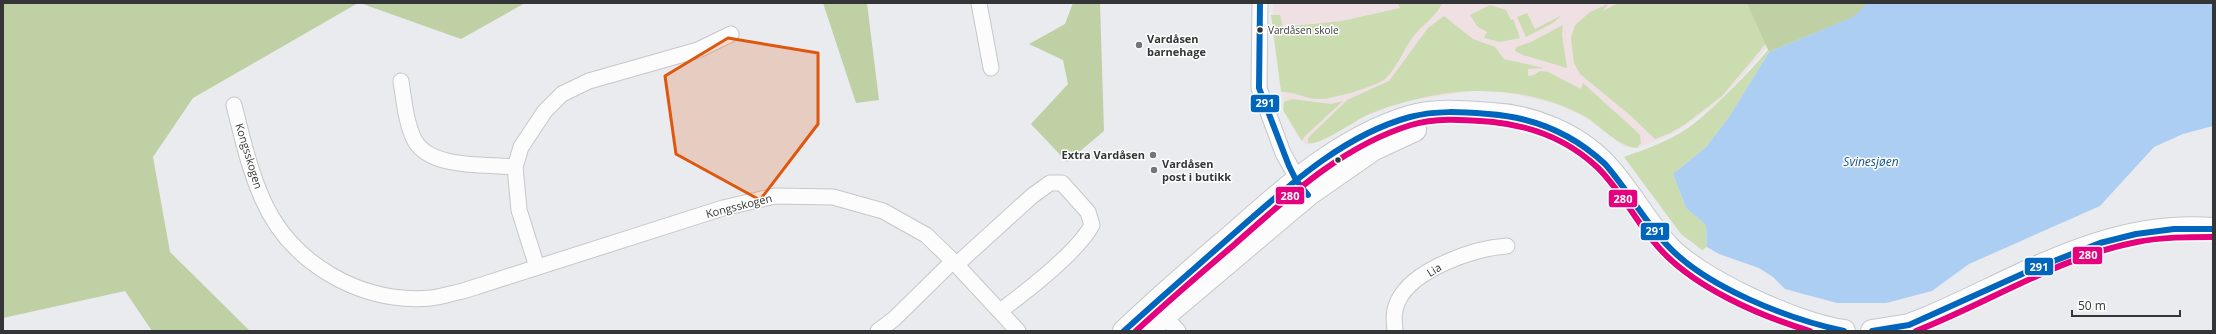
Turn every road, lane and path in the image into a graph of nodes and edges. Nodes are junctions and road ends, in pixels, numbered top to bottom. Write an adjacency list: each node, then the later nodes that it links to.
1 (979, 3): 4 (street)
2 (1260, 3): 8 (street)
3 (731, 34): 7 (street)
4 (991, 68)
5 (400, 81): 7 (street)
6 (234, 105): 12 (street, Kongsskogen)
7 (515, 167): 12 (street)
8 (1302, 188): 14 (main road); 20 (main road)
9 (2213, 229): 21 (main road)
10 (1507, 246): 19 (street, Lia)
11 (955, 263): 12 (street, Kongsskogen); 13 (street, Kongsskogen); 13 (street); 15 (street)
12 (537, 267)
13 (1000, 311): 16 (street, Kongsskogen)
14 (1166, 317): 17 (main road); 18 (main road)
15 (878, 331)
16 (1018, 331)
17 (1124, 331)
18 (1147, 331)
19 (1395, 331)
20 (1844, 331)
21 (1872, 331)

